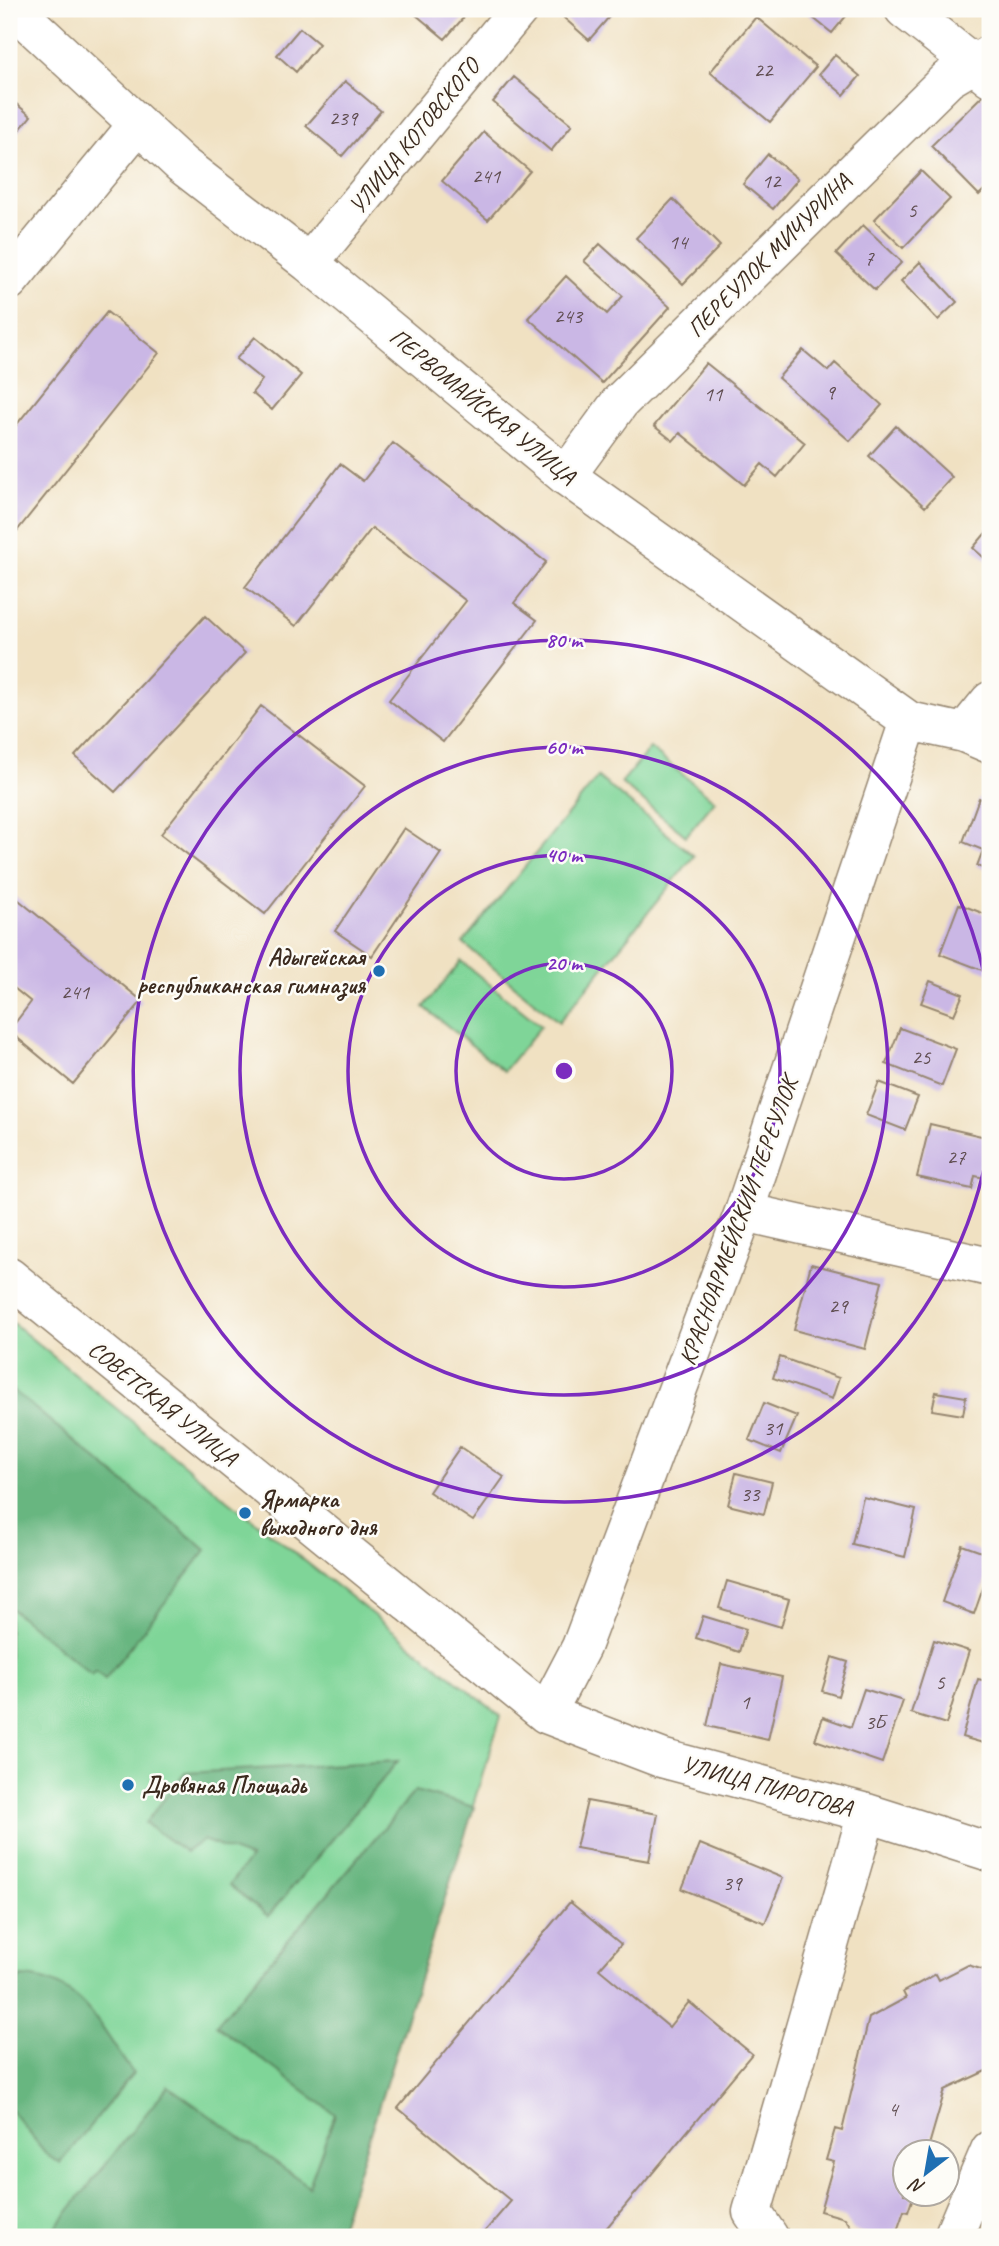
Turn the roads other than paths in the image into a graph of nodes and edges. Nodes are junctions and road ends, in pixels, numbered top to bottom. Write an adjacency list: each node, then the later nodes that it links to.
1 (14, 9): 5 (street, ПЕРВОМАЙСКАЯ УЛИЦА)
2 (519, 9): 6 (street, УЛИЦА КОТОВСКОГО)
3 (905, 9): 4 (street)
4 (985, 65): 8 (street, ПЕРЕУЛОК МИЧУРИНА)
5 (138, 124): 6 (street, ПЕРВОМАЙСКАЯ УЛИЦА); 7 (street)
6 (309, 264): 8 (street, ПЕРВОМАЙСКАЯ УЛИЦА)
7 (9, 281)
8 (566, 476): 10 (street, ПЕРВОМАЙСКАЯ УЛИЦА)
9 (990, 701): 11 (street)
10 (909, 721): 11 (street, ПЕРВОМАЙСКАЯ УЛИЦА); 12 (street, КРАСНОАРМЕЙСКИЙ ПЕРЕУЛОК)
11 (977, 739)
12 (744, 1212): 13 (street); 15 (street, КРАСНОАРМЕЙСКИЙ ПЕРЕУЛОК)
13 (990, 1267)
14 (9, 1277): 15 (street, СОВЕТСКАЯ УЛИЦА)
15 (546, 1714): 16 (street, УЛИЦА ПИРОГОВА)
16 (867, 1813): 17 (street, УЛИЦА ПИРОГОВА); 19 (street)
17 (990, 1852)
18 (990, 2150): 20 (street)
19 (769, 2237)
20 (953, 2237)

